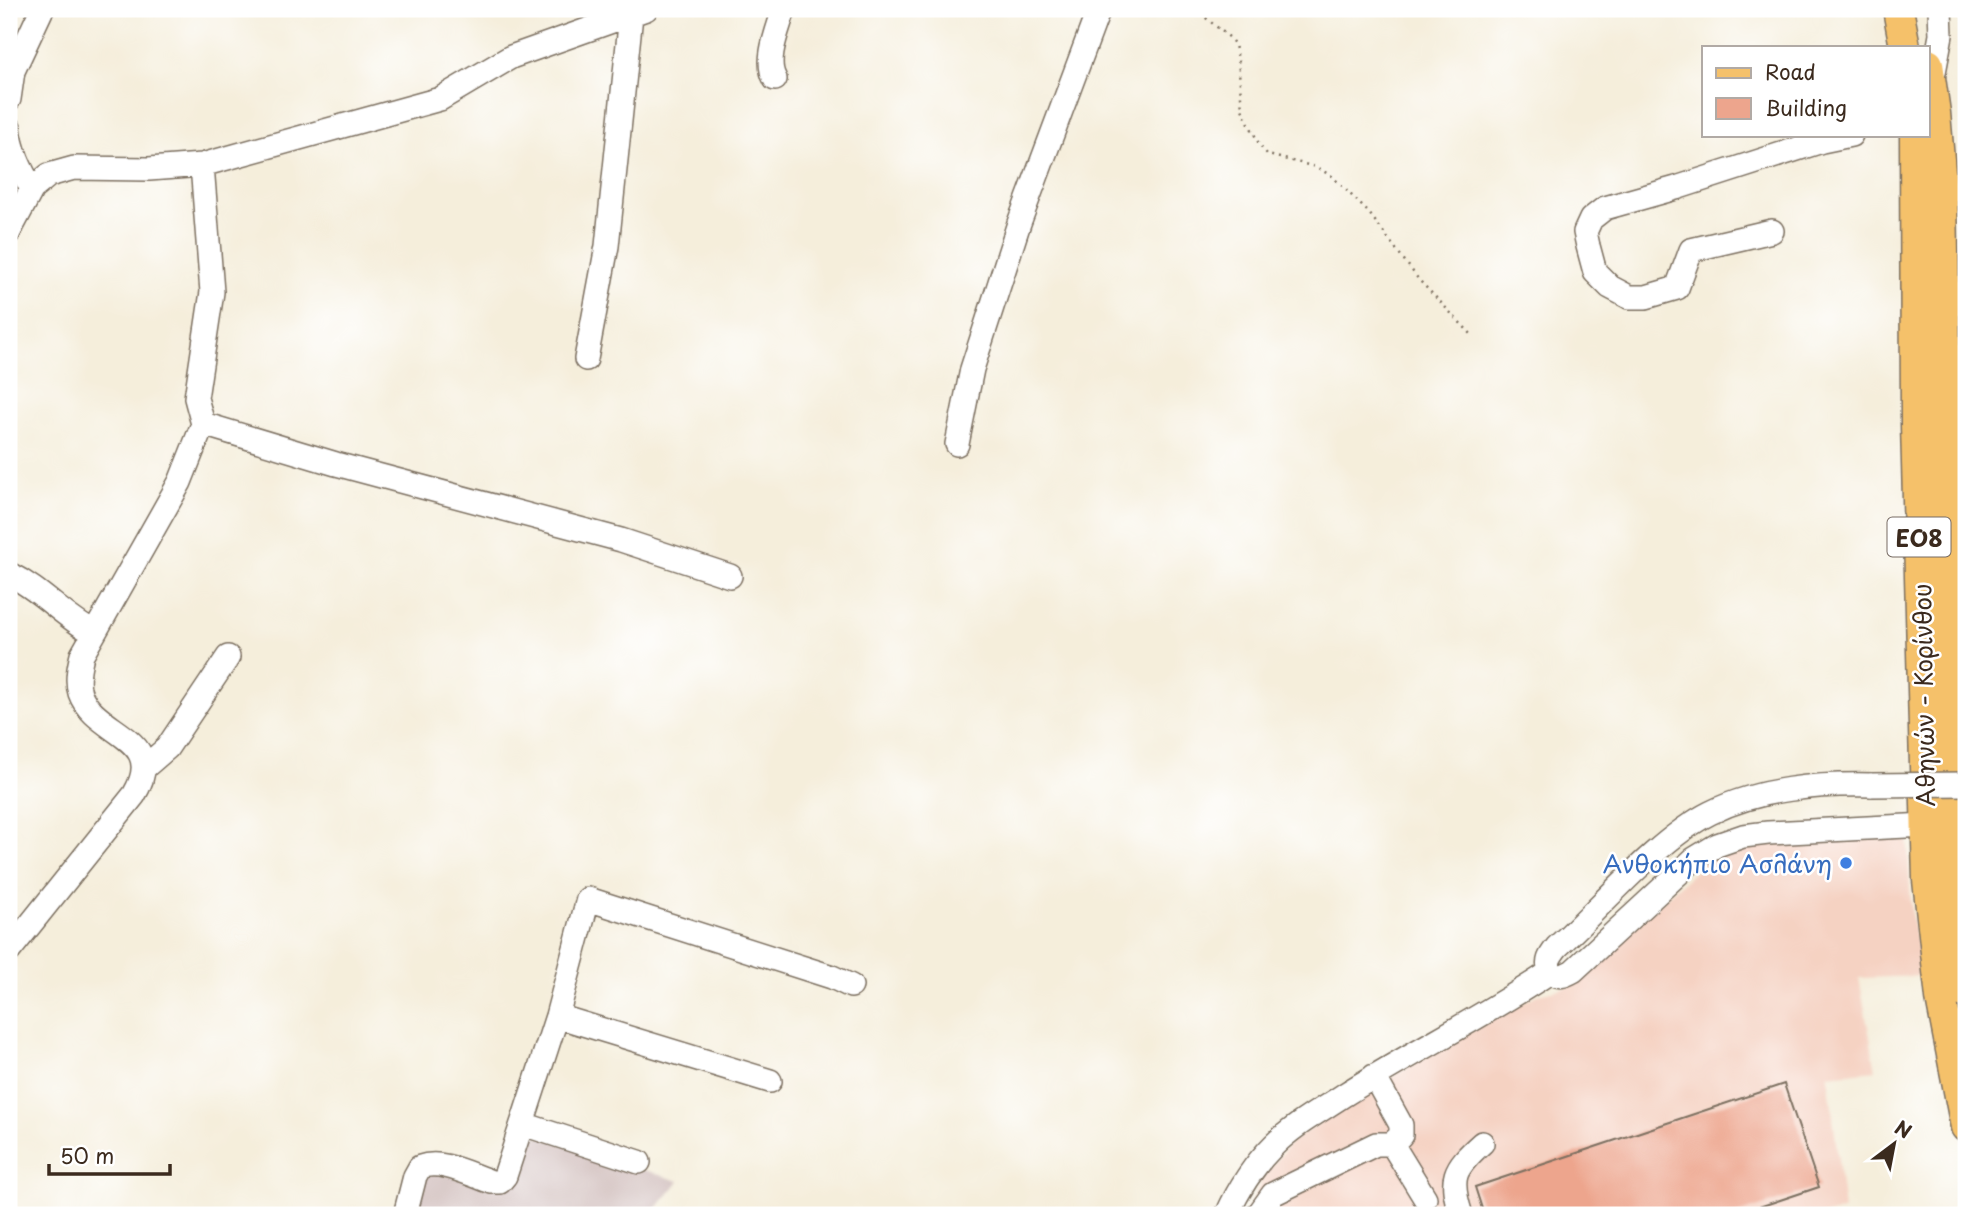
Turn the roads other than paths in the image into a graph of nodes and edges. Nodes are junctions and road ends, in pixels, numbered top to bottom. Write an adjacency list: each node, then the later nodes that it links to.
1 (42, 9): 13 (street)
2 (593, 9): 8 (street)
3 (784, 9): 12 (street)
4 (1099, 9): 23 (street)
5 (1898, 9): 9 (main road)
6 (1918, 9): 10 (main road)
7 (1940, 9): 11 (street)
8 (631, 15): 17 (street); 21 (street)
9 (1905, 46)
10 (1925, 46)
11 (1930, 75): 24 (main road, Αθηνών - Κορίνθου / ΕΟ8)
12 (775, 79)
13 (9, 99)
14 (9, 127): 18 (street)
15 (1846, 136): 19 (street)
16 (1916, 136): 31 (main road, Αθηνών - Κορίνθου / ΕΟ8)
17 (202, 165): 18 (street); 22 (street)
18 (32, 189): 20 (street)
19 (1772, 231)
20 (9, 232)
21 (586, 359)
22 (203, 424): 26 (street); 27 (street)
23 (957, 444)
24 (1956, 530): 35 (main road, Αθηνών - Κορίνθου / ΕΟ8)
25 (9, 574): 27 (street)
26 (730, 576)
27 (94, 633): 29 (street)
28 (228, 657): 29 (street)
29 (145, 767): 32 (street)
30 (1966, 783): 33 (street, bridge)
31 (1926, 825): 33 (street); 40 (main road, Αθηνών - Κορίνθου / ΕΟ8)
32 (9, 951)
33 (1550, 972): 37 (street)
34 (851, 986): 36 (street)
35 (1966, 993)
36 (557, 1016): 38 (street); 39 (street)
37 (1374, 1076): 41 (street); 46 (street)
38 (770, 1081)
39 (523, 1124): 43 (street); 45 (street)
40 (1966, 1127)
41 (1392, 1143): 44 (street); 47 (street)
42 (1482, 1143): 48 (street)
43 (639, 1162)
44 (1425, 1198)
45 (405, 1215)
46 (1227, 1215)
47 (1258, 1215)
48 (1461, 1215)

